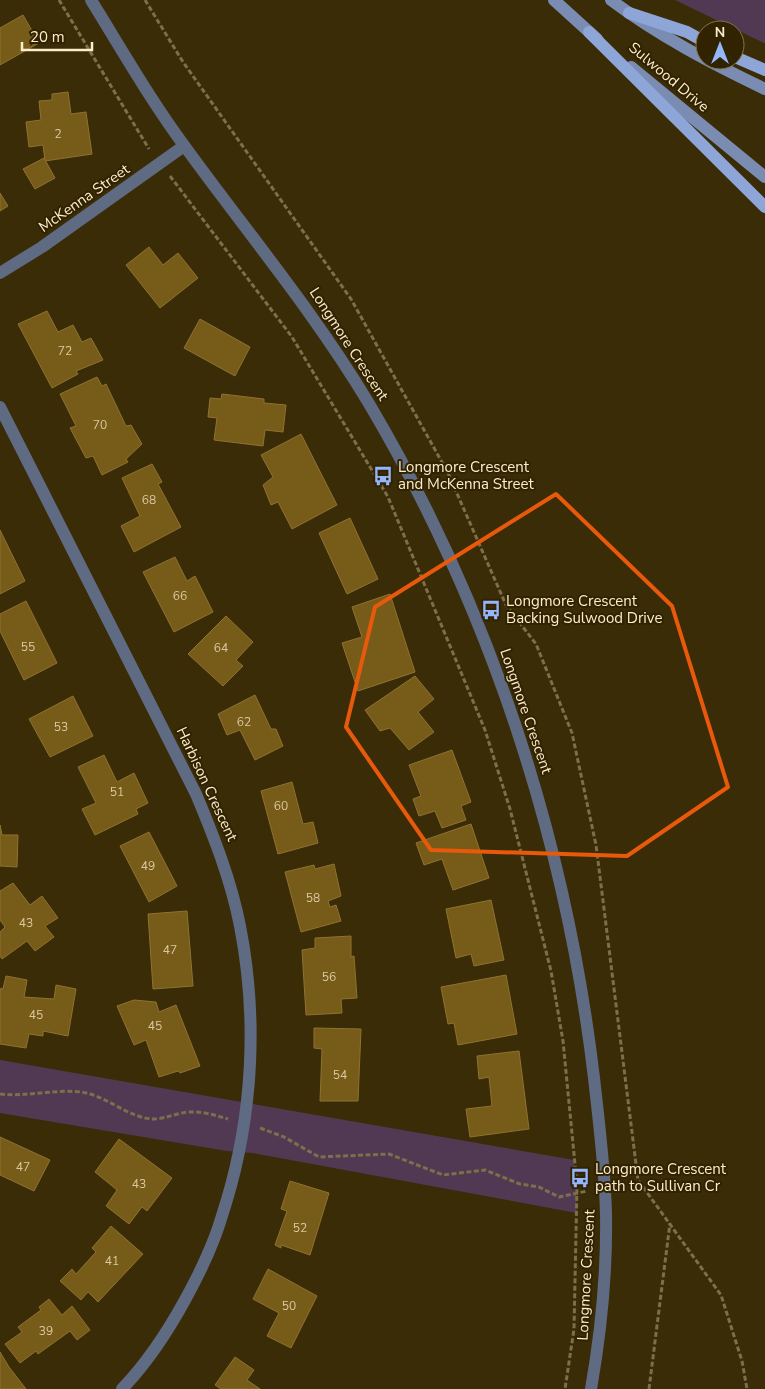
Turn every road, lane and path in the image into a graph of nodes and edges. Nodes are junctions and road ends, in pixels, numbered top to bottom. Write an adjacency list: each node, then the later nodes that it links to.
1 (60, 0): 11 (path)
2 (91, 0): 12 (street, Longmore Crescent)
3 (554, 0): 6 (main road, Sulwood Drive)
4 (612, 0): 5 (main road, Sulwood Drive)
5 (629, 13): 7 (main road); 10 (main road, Sulwood Drive)
6 (589, 32): 13 (main road, Sulwood Drive); 15 (main road)
7 (695, 36)
8 (745, 61): 9 (main road)
9 (765, 70)
10 (765, 89)
11 (145, 144)
12 (184, 146): 16 (street, McKenna Street); 20 (street, Longmore Crescent)
13 (765, 177)
14 (175, 183): 21 (path)
15 (765, 206)
16 (0, 273)
17 (0, 407): 19 (street, Harbison Crescent)
18 (0, 1094): 19 (path)
19 (245, 1123): 21 (path); 23 (street, Harbison Crescent)
20 (604, 1186): 21 (path); 25 (street, Longmore Crescent)
21 (577, 1193): 24 (path)
22 (670, 1223): 26 (path)
23 (122, 1389)
24 (566, 1389)
25 (591, 1389)
26 (649, 1389)

